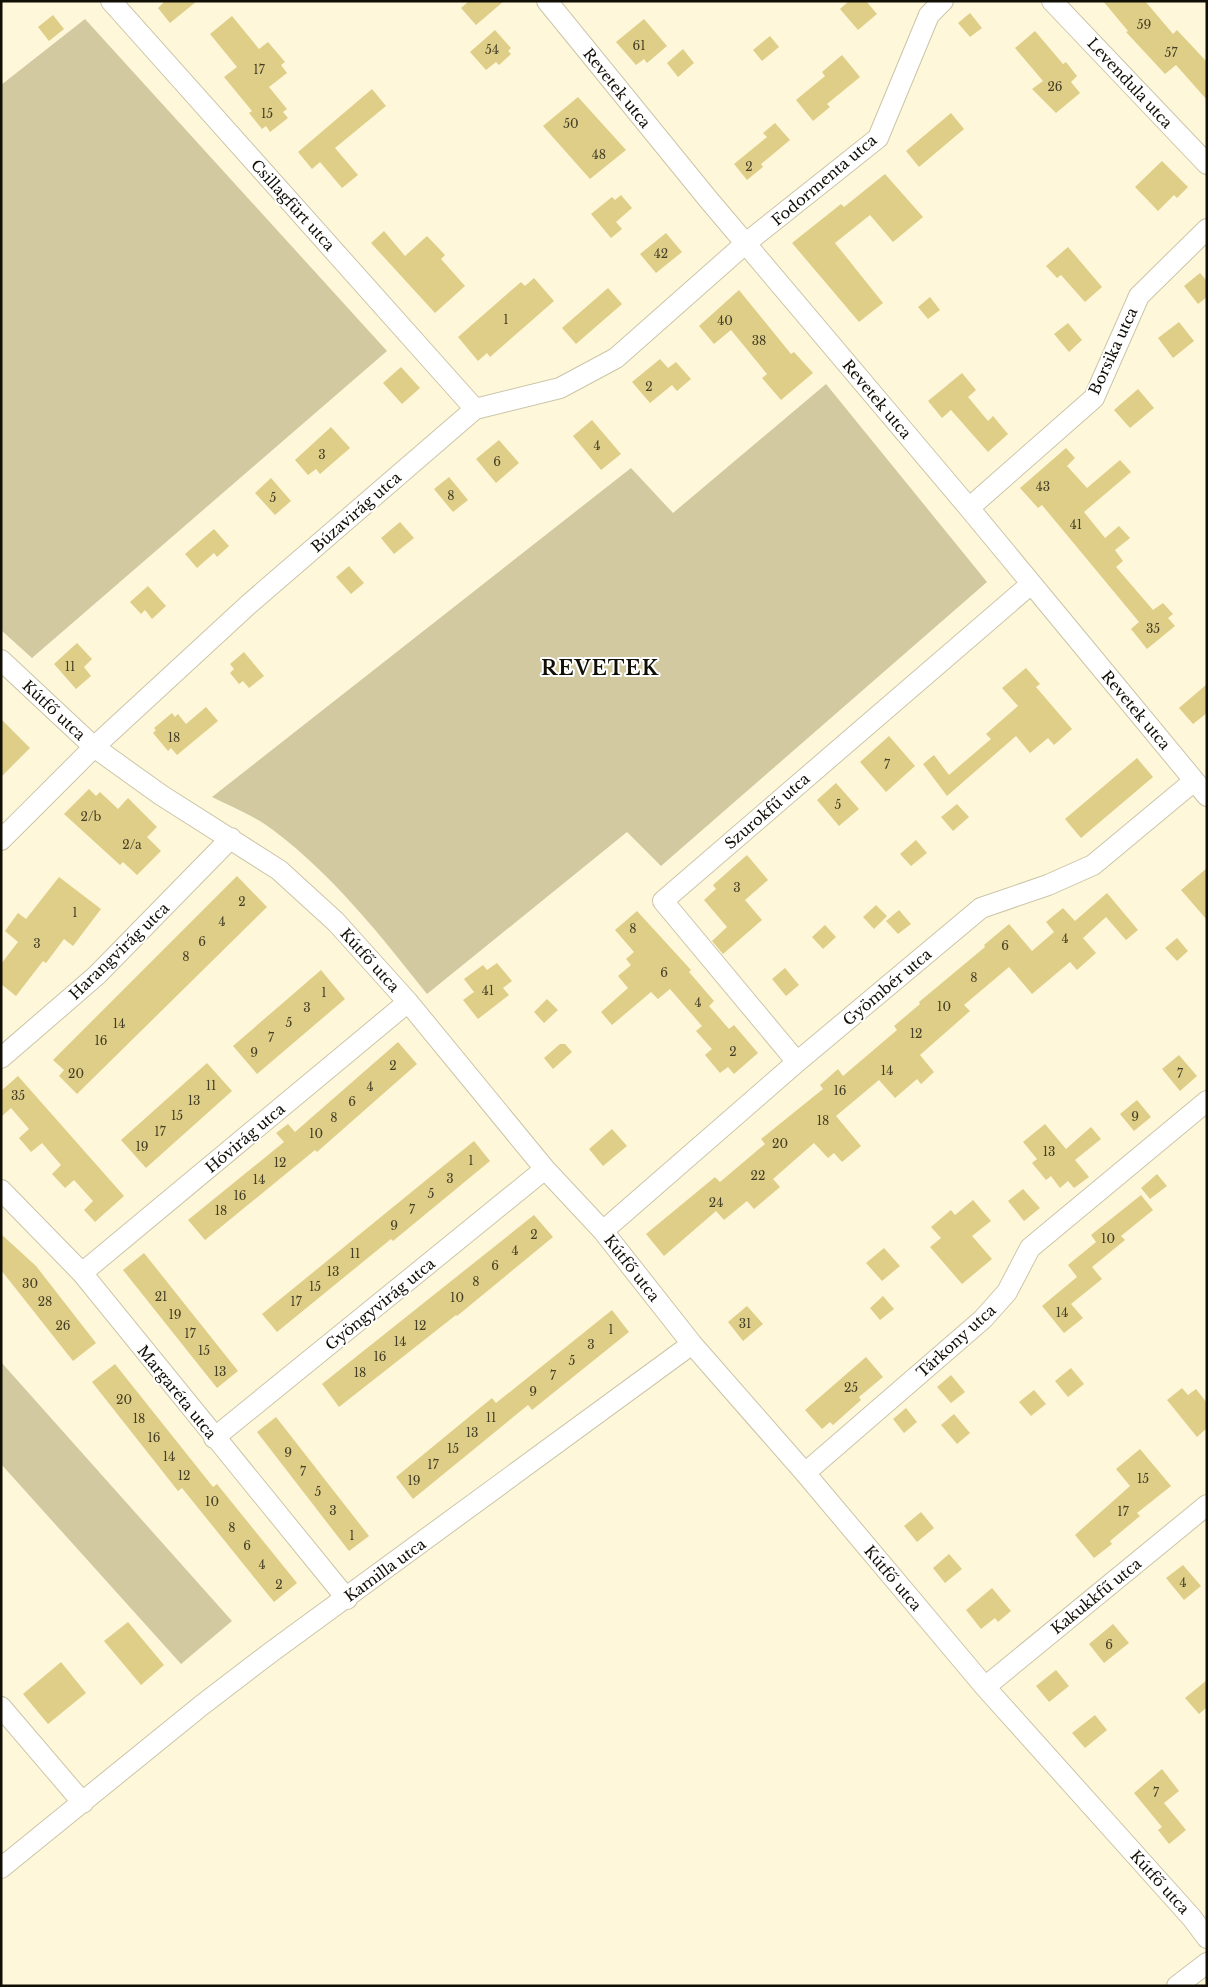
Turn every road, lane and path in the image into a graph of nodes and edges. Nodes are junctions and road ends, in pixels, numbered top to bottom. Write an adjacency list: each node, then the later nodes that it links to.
1 (111, 1): 8 (street, Csillagfürt utca)
2 (547, 1): 7 (street, Revetek utca)
3 (943, 1): 7 (street, Fodormenta utca)
4 (1052, 1): 5 (street, Levendula utca)
5 (1207, 164)
6 (1207, 229): 9 (street, Borsika utca)
7 (746, 243): 8 (street, Búzavirág utca); 9 (street, Revetek utca)
8 (476, 409): 12 (street, Búzavirág utca)
9 (969, 508): 10 (street, Revetek utca)
10 (1031, 584): 13 (street, Revetek utca); 19 (street, Szurokfű utca)
11 (1, 660): 12 (street, Kútfő utca)
12 (94, 747): 15 (street, Kútfő utca); 16 (street, Búzavirág utca)
13 (1194, 780): 14 (street, Revetek utca); 19 (street, Gyömbér utca)
14 (1207, 796)
15 (231, 838): 17 (street, Kútfő utca); 18 (street, Harangvirág utca)
16 (1, 840)
17 (408, 1002): 21 (street, Kútfő utca); 24 (street, Hóvirág utca)
18 (1, 1058)
19 (797, 1062): 23 (street, Gyömbér utca)
20 (1207, 1101): 27 (street, Tárkony utca)
21 (545, 1169): 23 (street, Kútfő utca); 26 (street, Gyöngyvirág utca)
22 (1, 1190): 24 (street, Margaréta utca)
23 (603, 1231): 25 (street, Kútfő utca)
24 (82, 1273): 26 (street, Margaréta utca)
25 (692, 1344): 27 (street, Kútfő utca); 29 (street, Kamilla utca)
26 (214, 1438): 29 (street, Margaréta utca)
27 (805, 1473): 30 (street, Kútfő utca)
28 (1207, 1505): 30 (street, Kakukkfű utca)
29 (347, 1599): 32 (street, Kamilla utca)
30 (985, 1687): 34 (street, Kútfő utca)
31 (1, 1707): 32 (street)
32 (83, 1804): 33 (street, Kamilla utca)
33 (1, 1868)
34 (1207, 1938)
35 (1207, 1963): 36 (street)
36 (1177, 1986)

